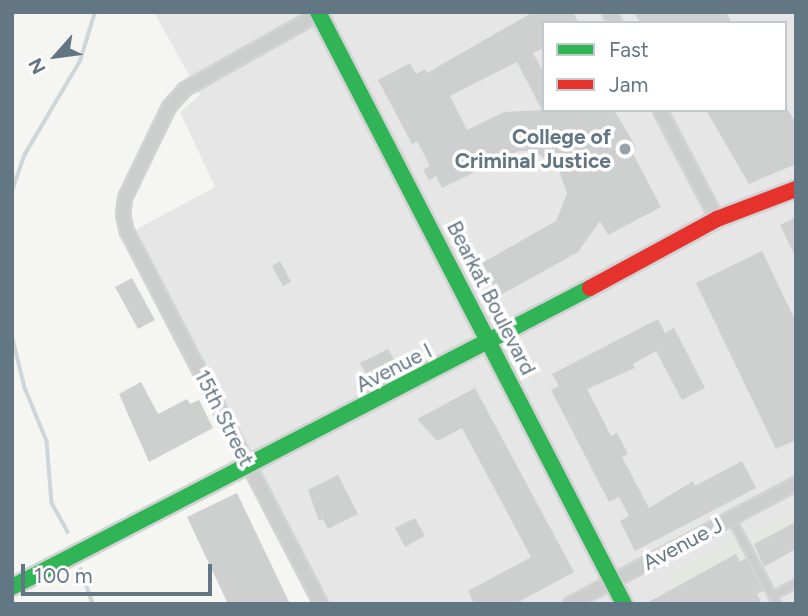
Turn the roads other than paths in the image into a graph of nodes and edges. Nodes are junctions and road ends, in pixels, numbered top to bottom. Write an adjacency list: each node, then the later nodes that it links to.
1 (319, 13): 5 (street, Bearkat Boulevard); 6 (street, 15th Street)
2 (661, 112): 4 (street)
3 (796, 189): 4 (street, Avenue I)
4 (717, 219): 5 (street, Avenue I)
5 (491, 342): 6 (street, Avenue I); 9 (street, Bearkat Boulevard)
6 (248, 465): 11 (street, Avenue I); 13 (street, 15th Street)
7 (796, 484): 8 (street, Avenue J)
8 (731, 518): 9 (street, Avenue J); 12 (lane)
9 (612, 581): 14 (street, Avenue J); 15 (street, Bearkat Boulevard)
10 (796, 583): 12 (lane)
11 (12, 587)
12 (773, 596): 16 (lane)
13 (321, 604)
14 (570, 604)
15 (624, 604)
16 (777, 604)

